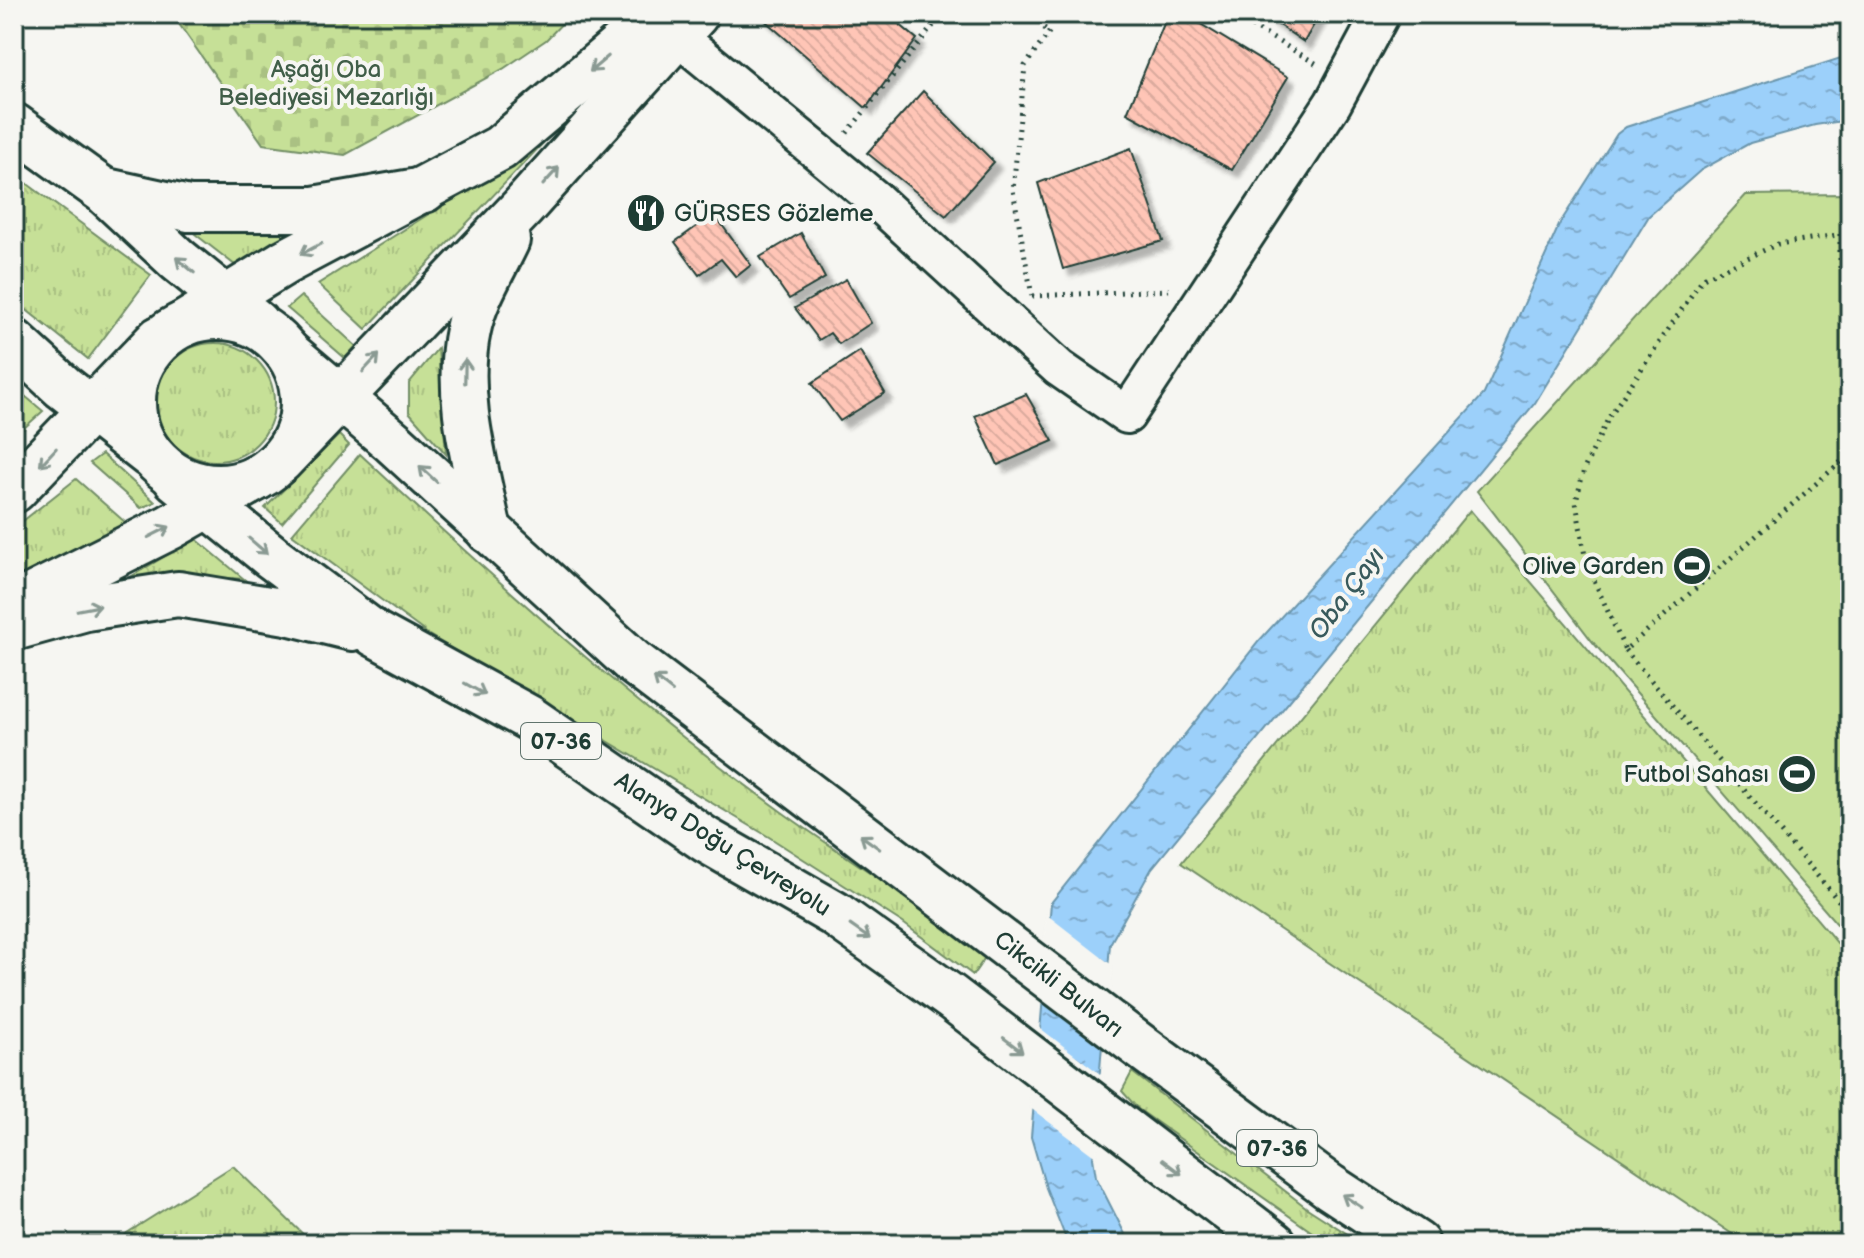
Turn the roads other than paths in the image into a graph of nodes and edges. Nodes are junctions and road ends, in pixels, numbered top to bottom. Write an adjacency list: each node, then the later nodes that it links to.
1 (1381, 14): 2 (street)
2 (677, 21): 4 (main road, one-way to 4); 6 (main road, one-way to 2)
3 (14, 126): 5 (main road)
4 (424, 190): 5 (main road); 7 (main road, one-way to 7)
5 (104, 191): 7 (main road, one-way to 5)
6 (522, 208): 11 (main road, one-way to 6); 16 (main road, one-way to 6)
7 (226, 298): 8 (main road); 10 (main road)
8 (172, 332): 10 (main road); 12 (main road); 14 (main road, 07-36)
9 (14, 342): 12 (main road, Alanya Doğu Çevreyolu)
10 (278, 342): 11 (main road); 13 (main road)
11 (340, 397): 13 (main road); 16 (main road, one-way to 11)
12 (92, 410): 14 (main road, Alanya Doğu Çevreyolu); 15 (main road, one-way to 15)
13 (269, 469): 14 (main road)
14 (181, 481): 17 (main road, one-way to 14); 19 (main road, Alanya Doğu Çevreyolu / 07-36, one-way to 19)
15 (14, 490)
16 (489, 531): 21 (main road, Cikcikli Bulvarı / 07-36, one-way to 16)
17 (14, 605)
18 (14, 628): 19 (main road, one-way to 19)
19 (375, 634): 20 (main road, Alanya Doğu Çevreyolu / 07-36, one-way to 20)
20 (1274, 1244)
21 (1417, 1244)

